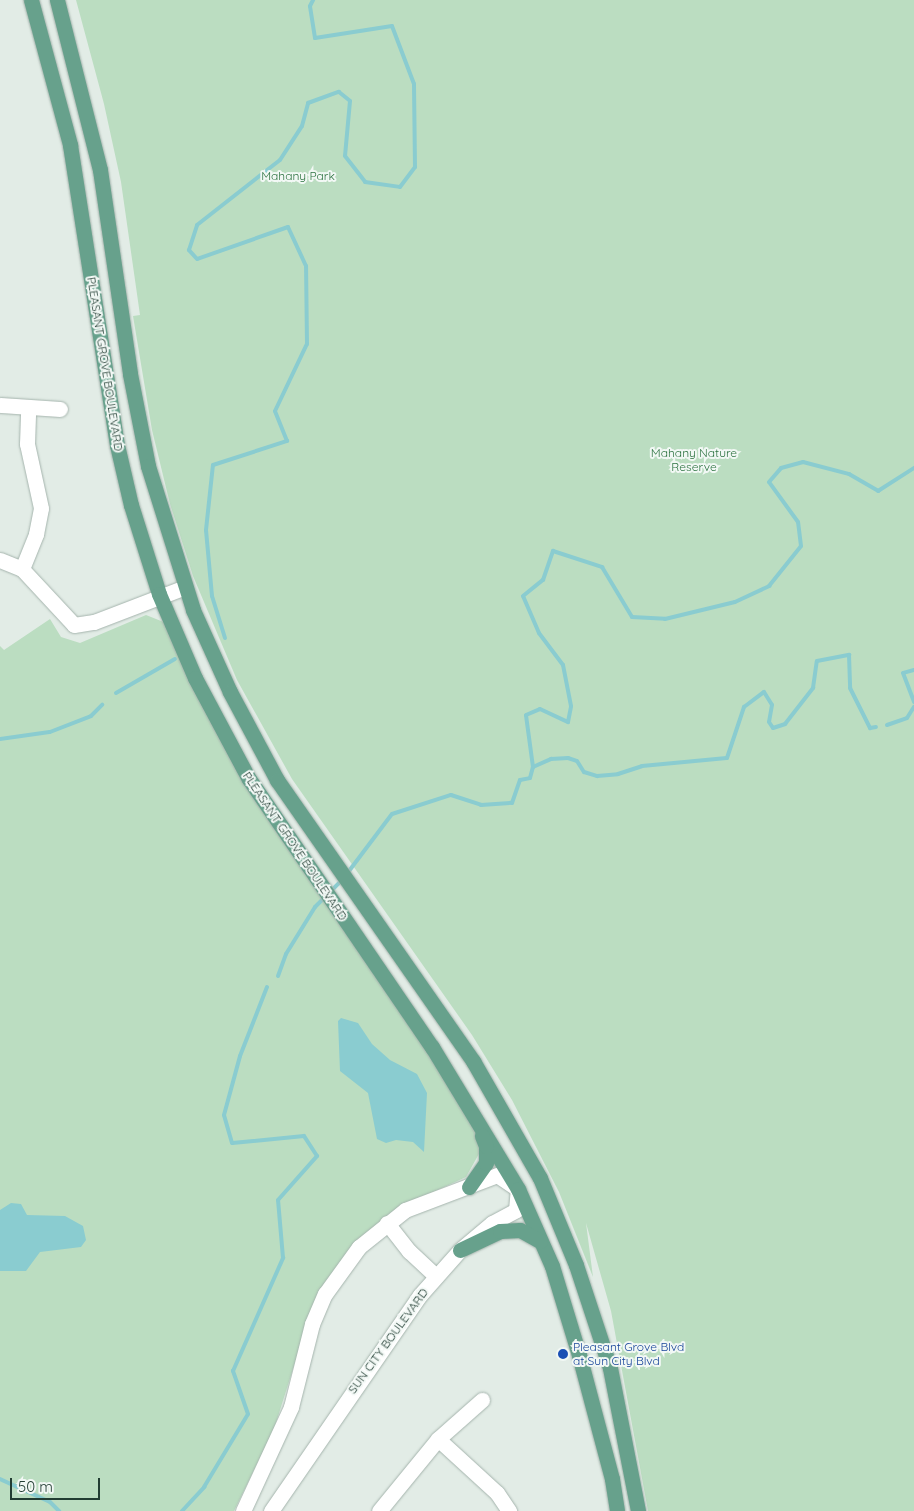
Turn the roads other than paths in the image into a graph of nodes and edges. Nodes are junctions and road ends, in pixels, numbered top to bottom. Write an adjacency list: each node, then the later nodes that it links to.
1 (30, 0): 9 (main road, PLEASANT GROVE BOULEVARD)
2 (57, 0): 8 (main road, PLEASANT GROVE BOULEVARD)
3 (0, 405): 4 (street)
4 (28, 407): 5 (street); 7 (street)
5 (60, 408)
6 (0, 560): 7 (street)
7 (22, 569): 9 (street)
8 (185, 587): 9 (street); 11 (main road, PLEASANT GROVE BOULEVARD)
9 (159, 594): 10 (main road, PLEASANT GROVE BOULEVARD)
10 (468, 1103): 12 (main road); 13 (main road, PLEASANT GROVE BOULEVARD)
11 (540, 1178): 13 (street); 25 (main road, PLEASANT GROVE BOULEVARD)
12 (469, 1187): 13 (street); 14 (street)
13 (518, 1189): 15 (main road, PLEASANT GROVE BOULEVARD); 16 (street, SUN CITY BOULEVARD)
14 (387, 1223): 17 (street); 20 (street)
15 (540, 1241): 16 (main road); 24 (main road, PLEASANT GROVE BOULEVARD)
16 (460, 1250): 17 (street, SUN CITY BOULEVARD)
17 (436, 1276): 21 (street, SUN CITY BOULEVARD)
18 (482, 1400): 19 (street)
19 (438, 1439): 22 (street); 23 (street)
20 (243, 1511)
21 (271, 1511)
22 (379, 1511)
23 (510, 1511)
24 (617, 1511)
25 (638, 1511)

